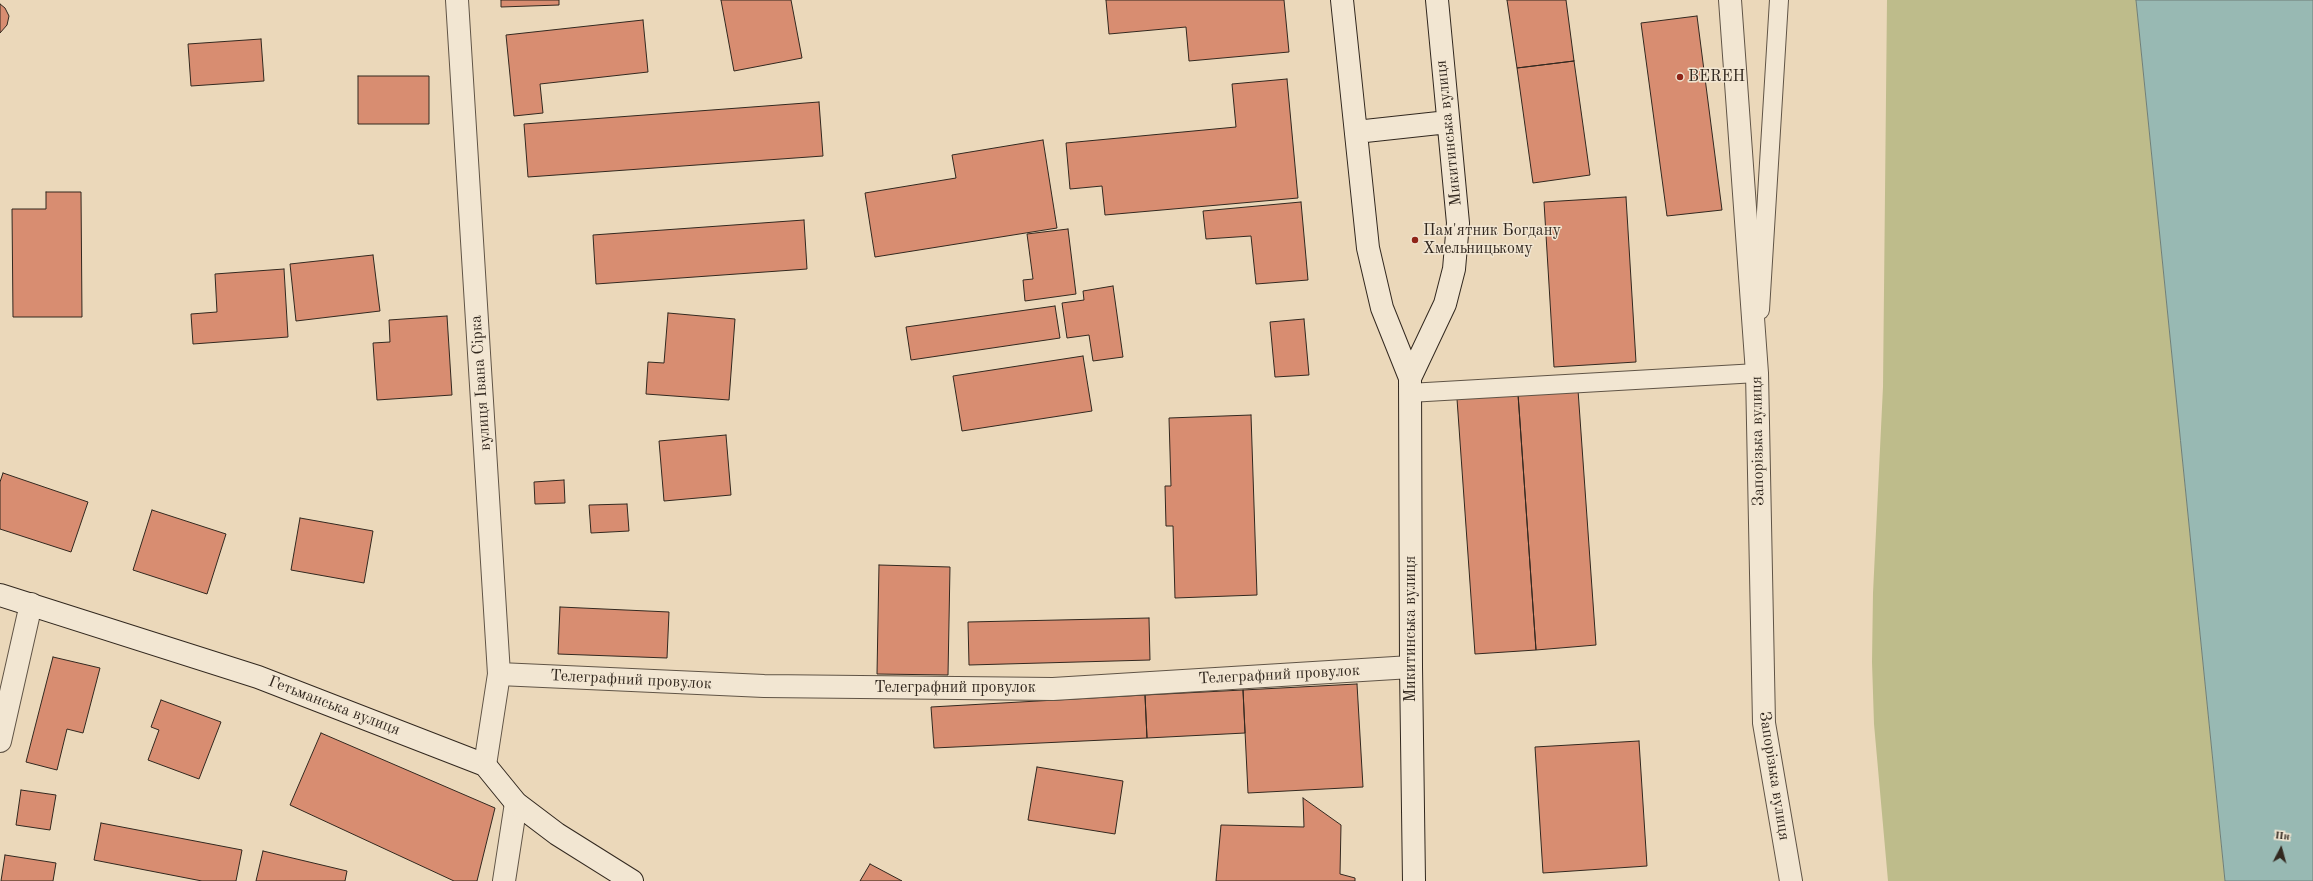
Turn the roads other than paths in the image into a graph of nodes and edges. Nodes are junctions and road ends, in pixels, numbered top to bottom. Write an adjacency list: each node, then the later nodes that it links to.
1 (457, 0): 13 (street, вулиця Івана Сірка)
2 (1342, 0): 7 (street, Микитинська вулиця)
3 (1437, 0): 6 (street, Микитинська вулиця)
4 (1730, 0): 8 (street, Запорізька вулиця)
5 (1778, 0): 8 (lane)
6 (1448, 122): 7 (street); 9 (street, Микитинська вулиця)
7 (1356, 132): 9 (street, Микитинська вулиця)
8 (1757, 373): 9 (lane); 20 (street, Запорізька вулиця)
9 (1410, 386): 12 (street, Микитинська вулиця)
10 (0, 594): 11 (street, Гетьманська вулиця)
11 (31, 604): 14 (street); 15 (street, Гетьманська вулиця)
12 (1411, 668): 13 (street, Телеграфний провулок); 19 (street, Микитинська вулиця)
13 (499, 674): 15 (street, вулиця Івана Сірка)
14 (0, 741)
15 (485, 765): 16 (street, Гетьманська вулиця)
16 (516, 803): 17 (street); 18 (street, Гетьманська вулиця)
17 (504, 881)
18 (632, 881)
19 (1414, 881)
20 (1791, 881)

